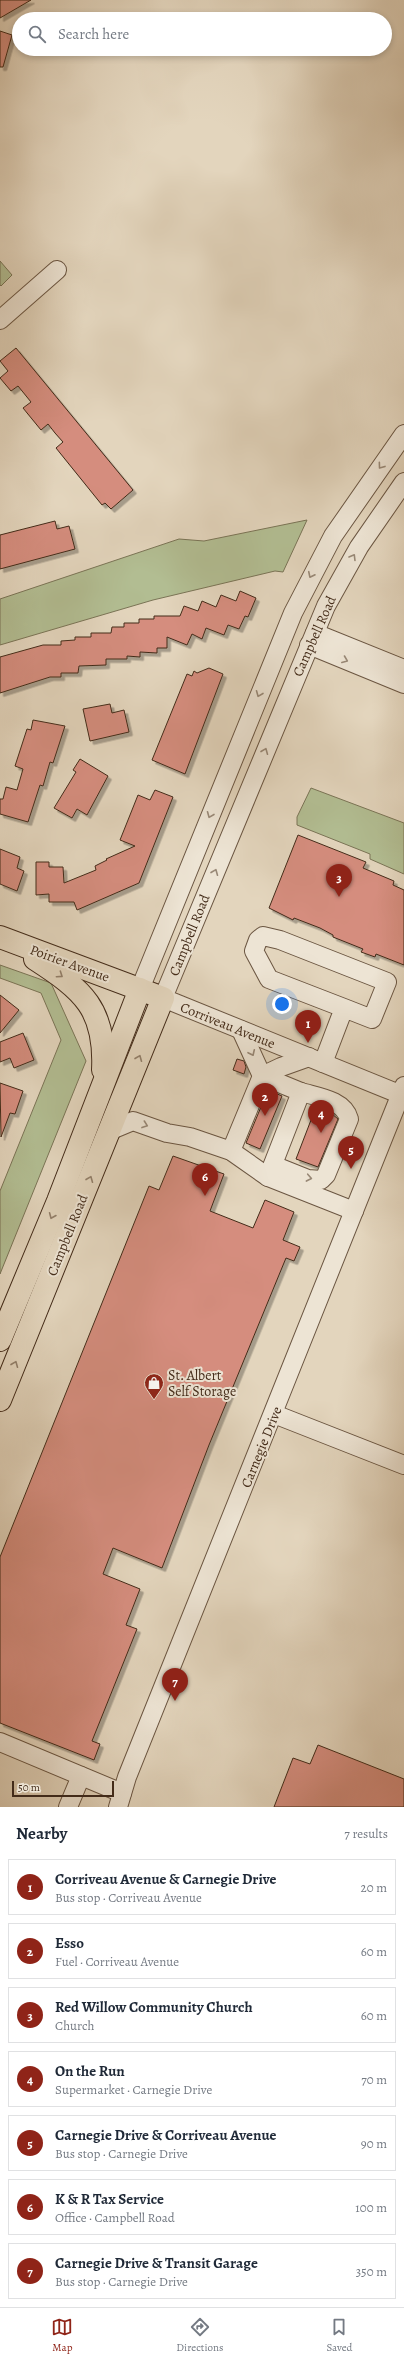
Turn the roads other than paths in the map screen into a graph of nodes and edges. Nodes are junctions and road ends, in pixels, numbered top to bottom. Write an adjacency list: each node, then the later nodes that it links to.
1 (57, 270): 2 (street)
2 (0, 320)
3 (404, 434): 9 (street, Campbell Road, one-way to 9)
4 (404, 482): 5 (street, Campbell Road, one-way to 4)
5 (312, 639): 6 (street); 7 (street, one-way to 7); 10 (street, Campbell Road, one-way to 5)
6 (404, 669)
7 (404, 684)
8 (2, 938): 9 (main road, Poirier Avenue); 17 (main road, one-way to 17)
9 (140, 989): 10 (main road, Poirier Avenue); 17 (main road, Campbell Road)
10 (163, 998): 12 (street, Corriveau Avenue); 18 (main road, Campbell Road, one-way to 10)
11 (344, 1008): 11 (street); 13 (street)
12 (241, 1030): 13 (street, Corriveau Avenue); 14 (street, one-way to 14)
13 (316, 1060): 14 (street); 16 (street, Corriveau Avenue)
14 (262, 1076): 15 (street); 19 (street)
15 (301, 1092): 20 (street); 20 (street, one-way to 15)
16 (403, 1092): 21 (street, Carnegie Drive)
17 (95, 1101): 22 (main road, Campbell Road, one-way to 22)
18 (109, 1131): 19 (street, one-way to 19); 23 (main road, Campbell Road, one-way to 18)
19 (232, 1151): 20 (street)
20 (270, 1171): 21 (street)
21 (354, 1211): 24 (street, Carnegie Drive)
22 (0, 1340)
23 (0, 1400)
24 (274, 1414): 25 (street); 28 (street, Carnegie Drive)
25 (404, 1465)
26 (0, 1742): 27 (street)
27 (81, 1776): 28 (street); 29 (street)
28 (120, 1800)
29 (68, 1807)

